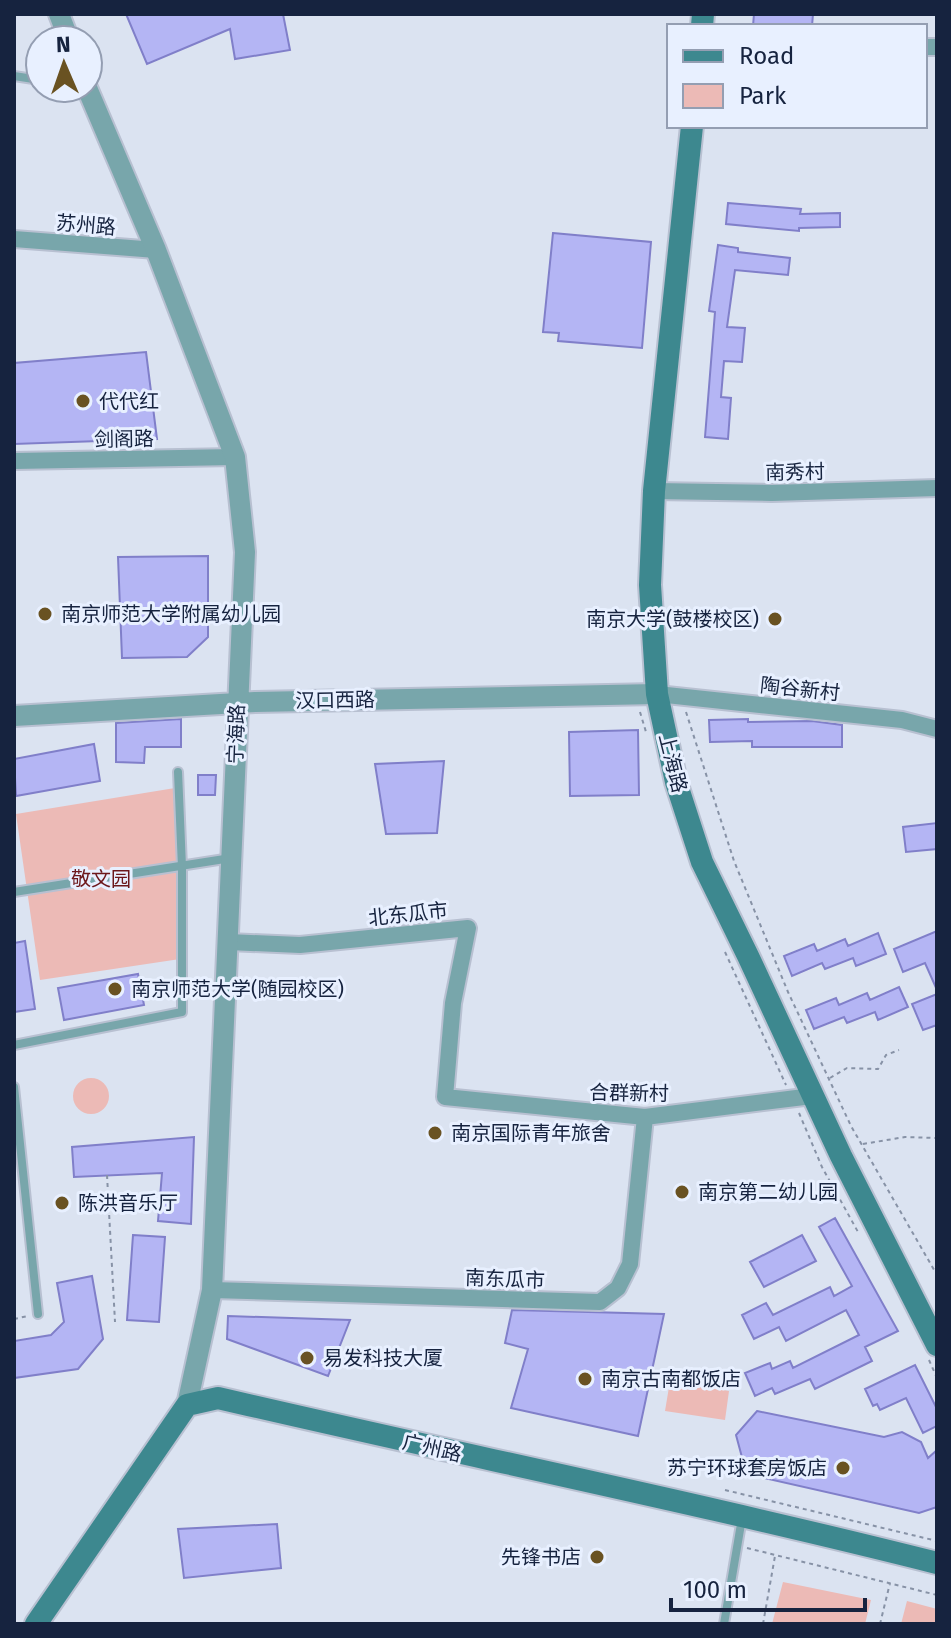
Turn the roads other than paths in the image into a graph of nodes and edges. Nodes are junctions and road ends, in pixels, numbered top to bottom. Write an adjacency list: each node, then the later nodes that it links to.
1 (94, 104): 4 (street, 宁海路)
2 (692, 128): 8 (main road, 上海路)
3 (14, 239): 4 (street, 苏州路)
4 (156, 250): 5 (street, 宁海路)
5 (235, 457): 6 (street, 剑阁路); 10 (street, 宁海路)
6 (14, 461)
7 (937, 488): 8 (street, 南秀村)
8 (654, 491): 9 (main road, 上海路)
9 (657, 694): 10 (street, 汉口西路); 12 (street, 陶谷新村); 20 (main road, 上海路)
10 (236, 703): 11 (street, 汉口西路); 14 (street, 宁海路)
11 (14, 716)
12 (937, 729)
13 (178, 772): 15 (lane)
14 (232, 858): 15 (lane); 17 (street, 宁海路)
15 (182, 867): 16 (lane); 18 (lane)
16 (14, 892)
17 (229, 942): 21 (street, 北东瓜市); 24 (street, 宁海路)
18 (14, 1045)
19 (14, 1087): 23 (lane)
20 (812, 1096): 22 (street, 合群新村); 26 (main road, 上海路)
21 (445, 1097): 22 (street, 合群新村)
22 (645, 1117): 24 (street, 南东瓜市)
23 (16, 1120): 25 (lane)
24 (212, 1290): 27 (street, 宁海路)
25 (38, 1314)
26 (937, 1345)
27 (187, 1405): 28 (main road, 广州路); 30 (main road)
28 (743, 1515): 29 (main road, 广州路); 31 (lane)
29 (937, 1563)
30 (36, 1624)
31 (724, 1624)

